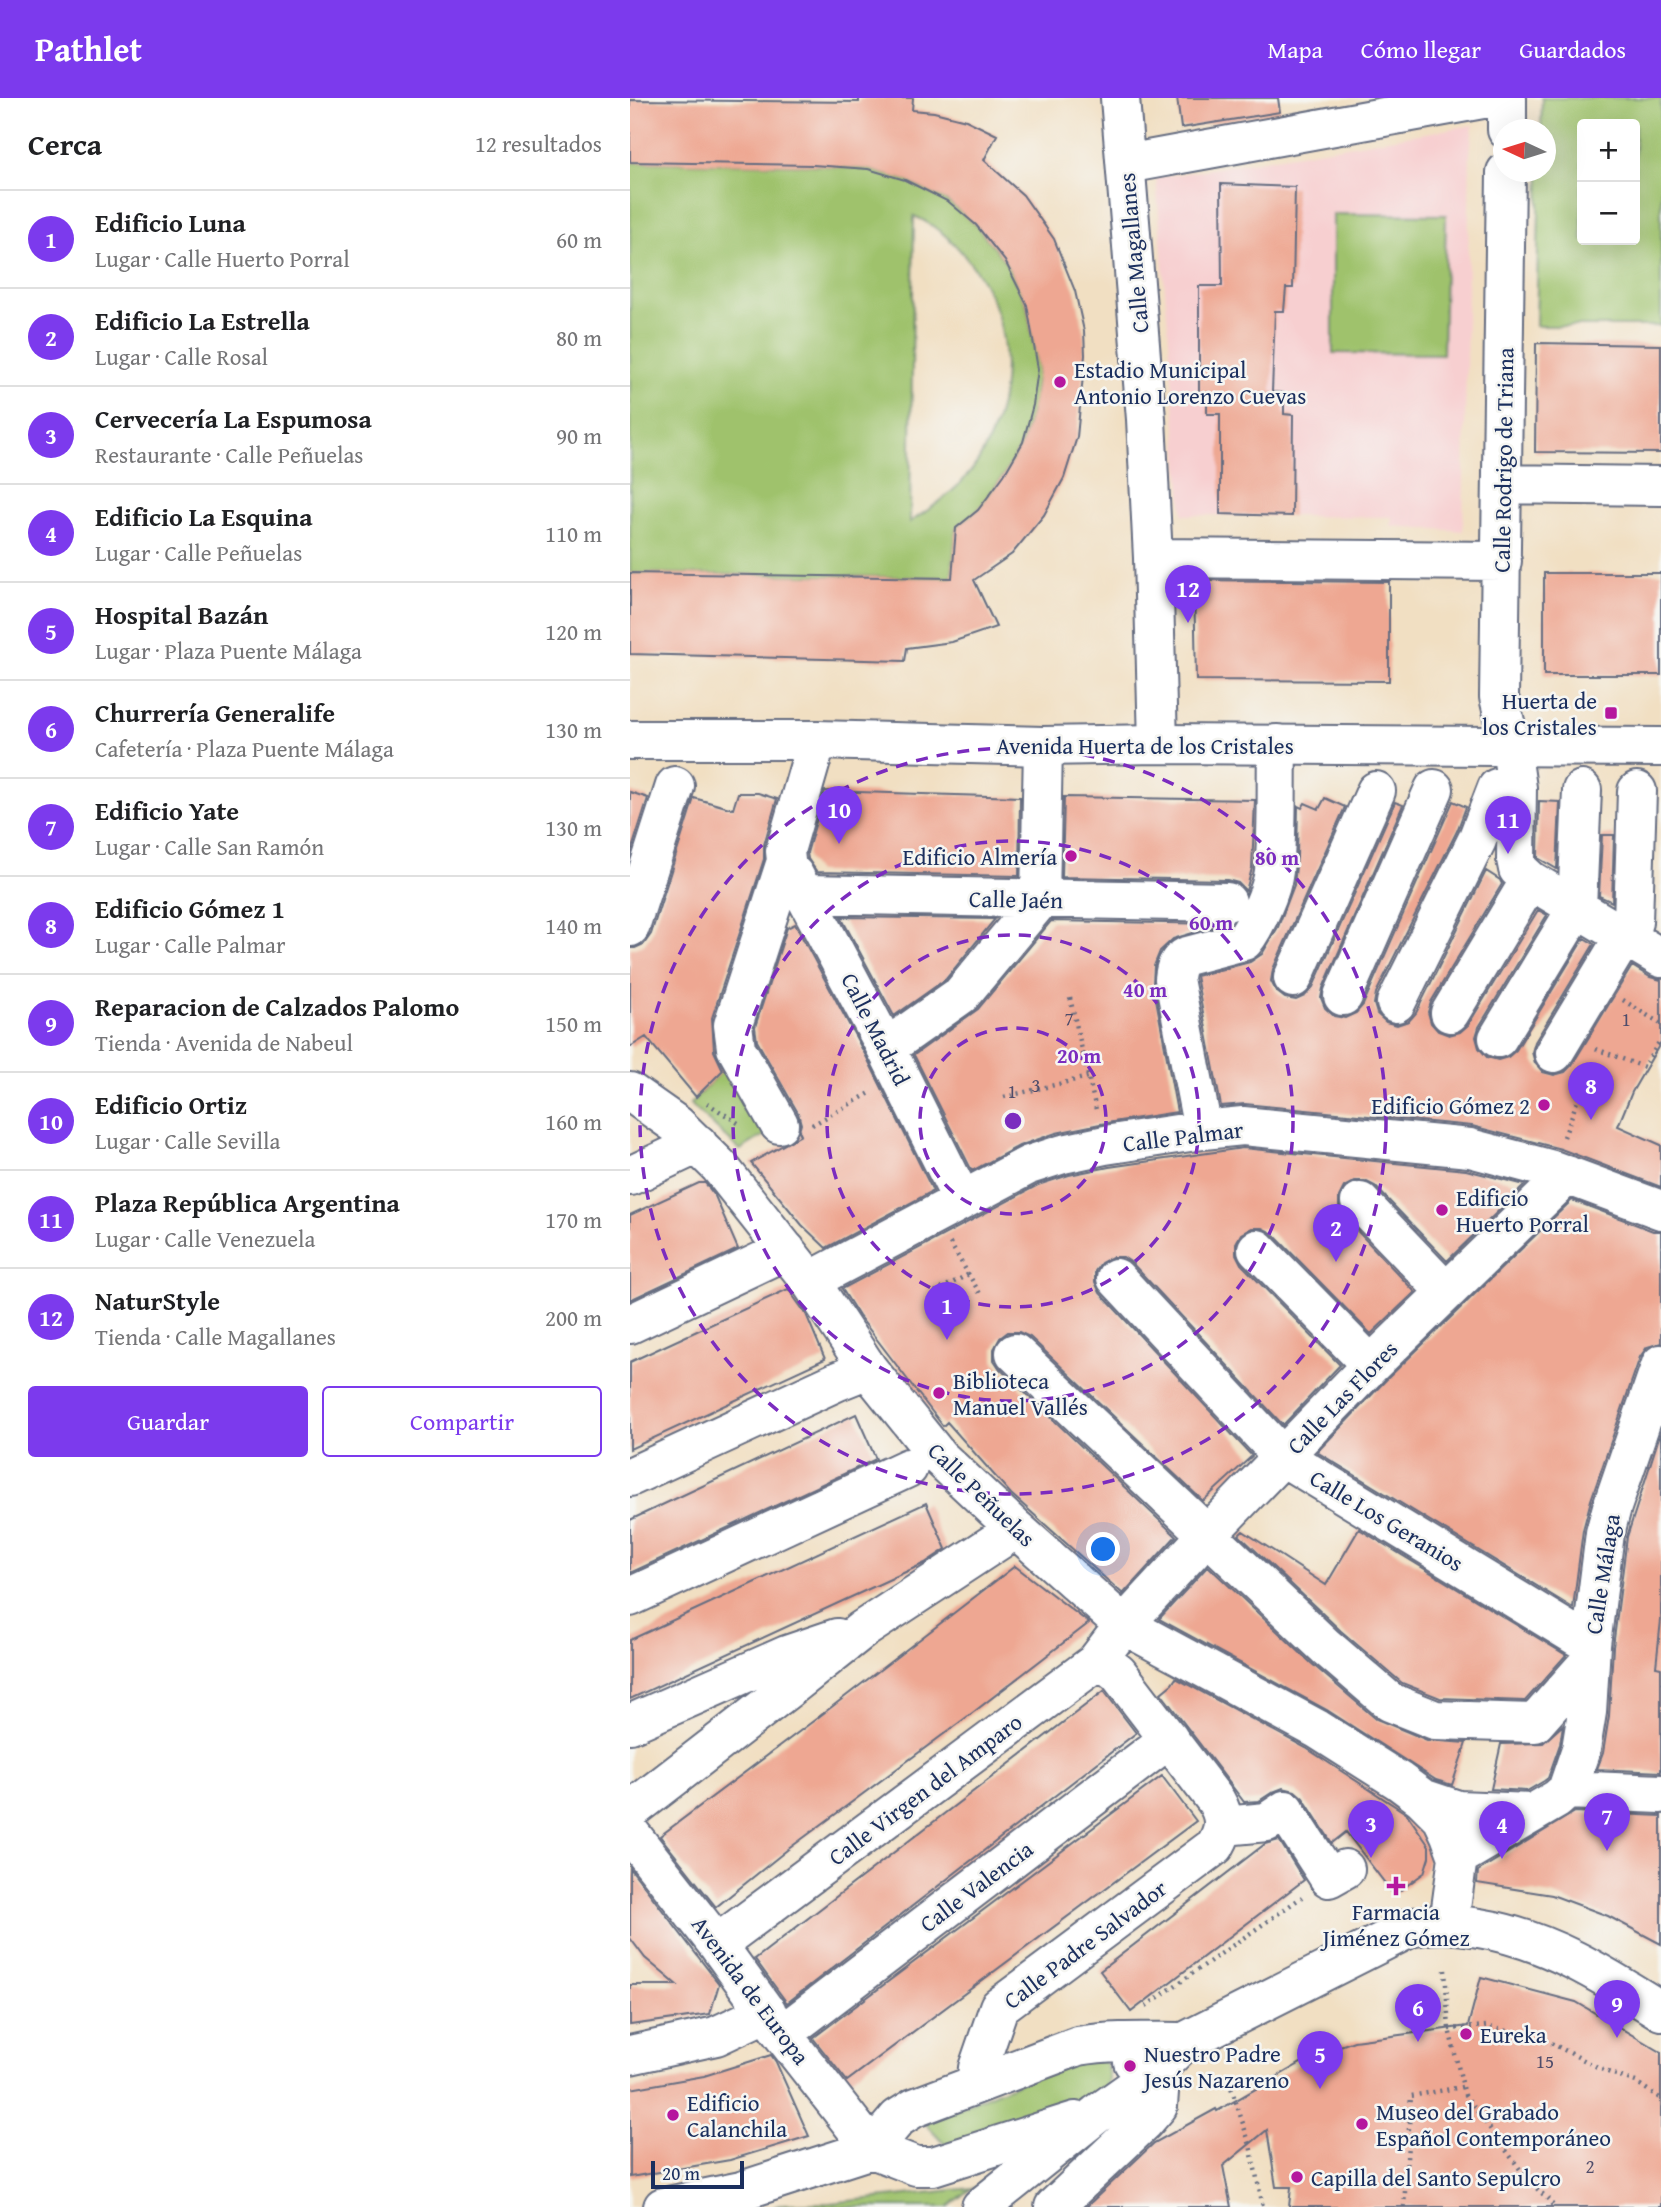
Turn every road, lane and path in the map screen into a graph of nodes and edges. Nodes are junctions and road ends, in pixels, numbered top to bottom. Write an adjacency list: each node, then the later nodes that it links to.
1 (1120, 98): 5 (street, Calle Magallanes)
2 (1488, 98): 5 (street)
3 (1507, 98): 4 (street)
4 (1507, 119)
5 (1126, 164): 9 (street, Calle Magallanes)
6 (1506, 182): 7 (street, Calle Rodrigo de Triana)
7 (1503, 484): 8 (street); 10 (street, Calle Rodrigo de Triana)
8 (1661, 486)
9 (1153, 558): 10 (street); 13 (street, Calle Magallanes)
10 (1502, 561): 16 (street, Calle Rodrigo de Triana)
11 (630, 740): 12 (street, Avenida Huerta de los Cristales)
12 (817, 740): 15 (street, Avenida Huerta de los Cristales); 24 (street)
13 (1158, 744): 14 (street, Avenida Huerta de los Cristales); 15 (street, Avenida Huerta de los Cristales)
14 (1277, 744): 16 (street, Avenida Huerta de los Cristales); 48 (street)
15 (1043, 746): 27 (street)
16 (1511, 747): 17 (street, Avenida Huerta de los Cristales); 25 (street, Calle Rodrigo de Triana)
17 (1661, 747)
18 (675, 786): 31 (street)
19 (1497, 788): 37 (street)
20 (1434, 789): 35 (street)
21 (1582, 790): 29 (street)
22 (1376, 791): 33 (street)
23 (1637, 791): 30 (street)
24 (786, 861): 26 (street, Calle Madrid); 47 (street)
25 (1530, 880): 29 (street); 38 (street)
26 (806, 894): 27 (street, Calle Jaén); 43 (street, Calle Madrid)
27 (1040, 900): 28 (street, Calle Jaén); 43 (street)
28 (1227, 902)
29 (1573, 904): 30 (street); 40 (street)
30 (1630, 922): 32 (street); 34 (street)
31 (630, 927)
32 (1661, 958)
33 (1293, 978)
34 (1596, 983): 39 (path); 42 (street)
35 (1343, 996)
36 (1070, 998): 44 (path)
37 (1396, 1003)
38 (1450, 1013)
39 (1661, 1024)
40 (1498, 1038)
41 (1661, 1039): 42 (path)
42 (1575, 1045): 51 (path)
43 (893, 1062): 47 (path); 54 (street, Calle Madrid)
44 (1088, 1077): 46 (path); 50 (path)
45 (630, 1092): 49 (street, Calle Peñuelas)
46 (1004, 1097)
47 (794, 1125)
48 (1203, 1130): 50 (street, Calle Palmar); 51 (street, Calle Palmar)
49 (698, 1144): 52 (street); 57 (street, Calle Peñuelas)
50 (1105, 1145): 54 (street, Calle Palmar)
51 (1564, 1160): 55 (street, Calle Palmar); 62 (street, Calle Las Flores)
52 (630, 1176)
53 (1360, 1202): 62 (street)
54 (948, 1207): 58 (path); 60 (street, Calle Palmar)
55 (1661, 1210)
56 (1257, 1249): 67 (street)
57 (786, 1250): 60 (street, Calle Peñuelas); 64 (street)
58 (969, 1274): 61 (path); 63 (path)
59 (1116, 1278): 69 (street, Calle Los Geranios)
60 (810, 1281): 68 (street, Calle Peñuelas)
61 (935, 1292)
62 (1446, 1292): 67 (street, Calle Las Flores)
63 (982, 1297)
64 (630, 1324)
65 (1015, 1353): 73 (street)
66 (1661, 1364): 77 (street, Calle Málaga)
67 (1371, 1365): 69 (street, Calle Las Flores)
68 (868, 1369): 71 (street); 72 (street, Calle Peñuelas)
69 (1283, 1457): 73 (street, Calle Las Flores); 77 (street, Calle Los Geranios)
70 (908, 1468): 74 (street)
71 (630, 1476)
72 (1016, 1529): 75 (street, Calle Peñuelas); 76 (street)
73 (1206, 1536): 75 (street, Calle Las Flores); 77 (street)
74 (630, 1597)
75 (1124, 1625): 78 (street, Calle Virgen del Amparo); 82 (street, Calle Peñuelas)
76 (862, 1630): 79 (street); 84 (street)
77 (1590, 1653): 81 (street, Calle Málaga)
78 (1095, 1663): 80 (street); 91 (street, Calle Virgen del Amparo)
79 (630, 1724)
80 (1169, 1739): 86 (street); 95 (street, Calle Valencia)
81 (1567, 1790): 83 (street); 85 (street)
82 (1422, 1798): 85 (street, Calle Peñuelas); 88 (street, Calle Peñuelas)
83 (1653, 1802)
84 (630, 1811)
85 (1531, 1813): 88 (street)
86 (1224, 1826): 89 (street); 102 (street, Calle Padre Salvador)
87 (630, 1833): 91 (street, Avenida de Europa)
88 (1458, 1857): 90 (street)
89 (1337, 1873): 93 (path)
90 (1449, 1923): 94 (street); 98 (street)
91 (717, 1944): 95 (street, Avenida de Europa)
92 (1445, 1970): 96 (path)
93 (1145, 2006)
94 (1661, 2011)
95 (775, 2023): 99 (street, Calle Valencia); 106 (street, Avenida de Europa)
96 (1449, 2029): 103 (path); 104 (path)
97 (1106, 2042): 98 (street); 101 (street); 102 (street)
98 (1184, 2042): 101 (street)
99 (630, 2055)
100 (1227, 2075): 110 (path)
101 (1149, 2077): 105 (street); 109 (street)
102 (976, 2084): 106 (street)
103 (1462, 2087): 111 (path); 112 (path)
104 (1661, 2099)
105 (1097, 2114): 106 (street); 108 (street)
106 (872, 2149): 107 (street)
107 (663, 2207)
108 (981, 2207)
109 (1054, 2207)
110 (1263, 2207)
111 (1404, 2207)
112 (1554, 2207)

